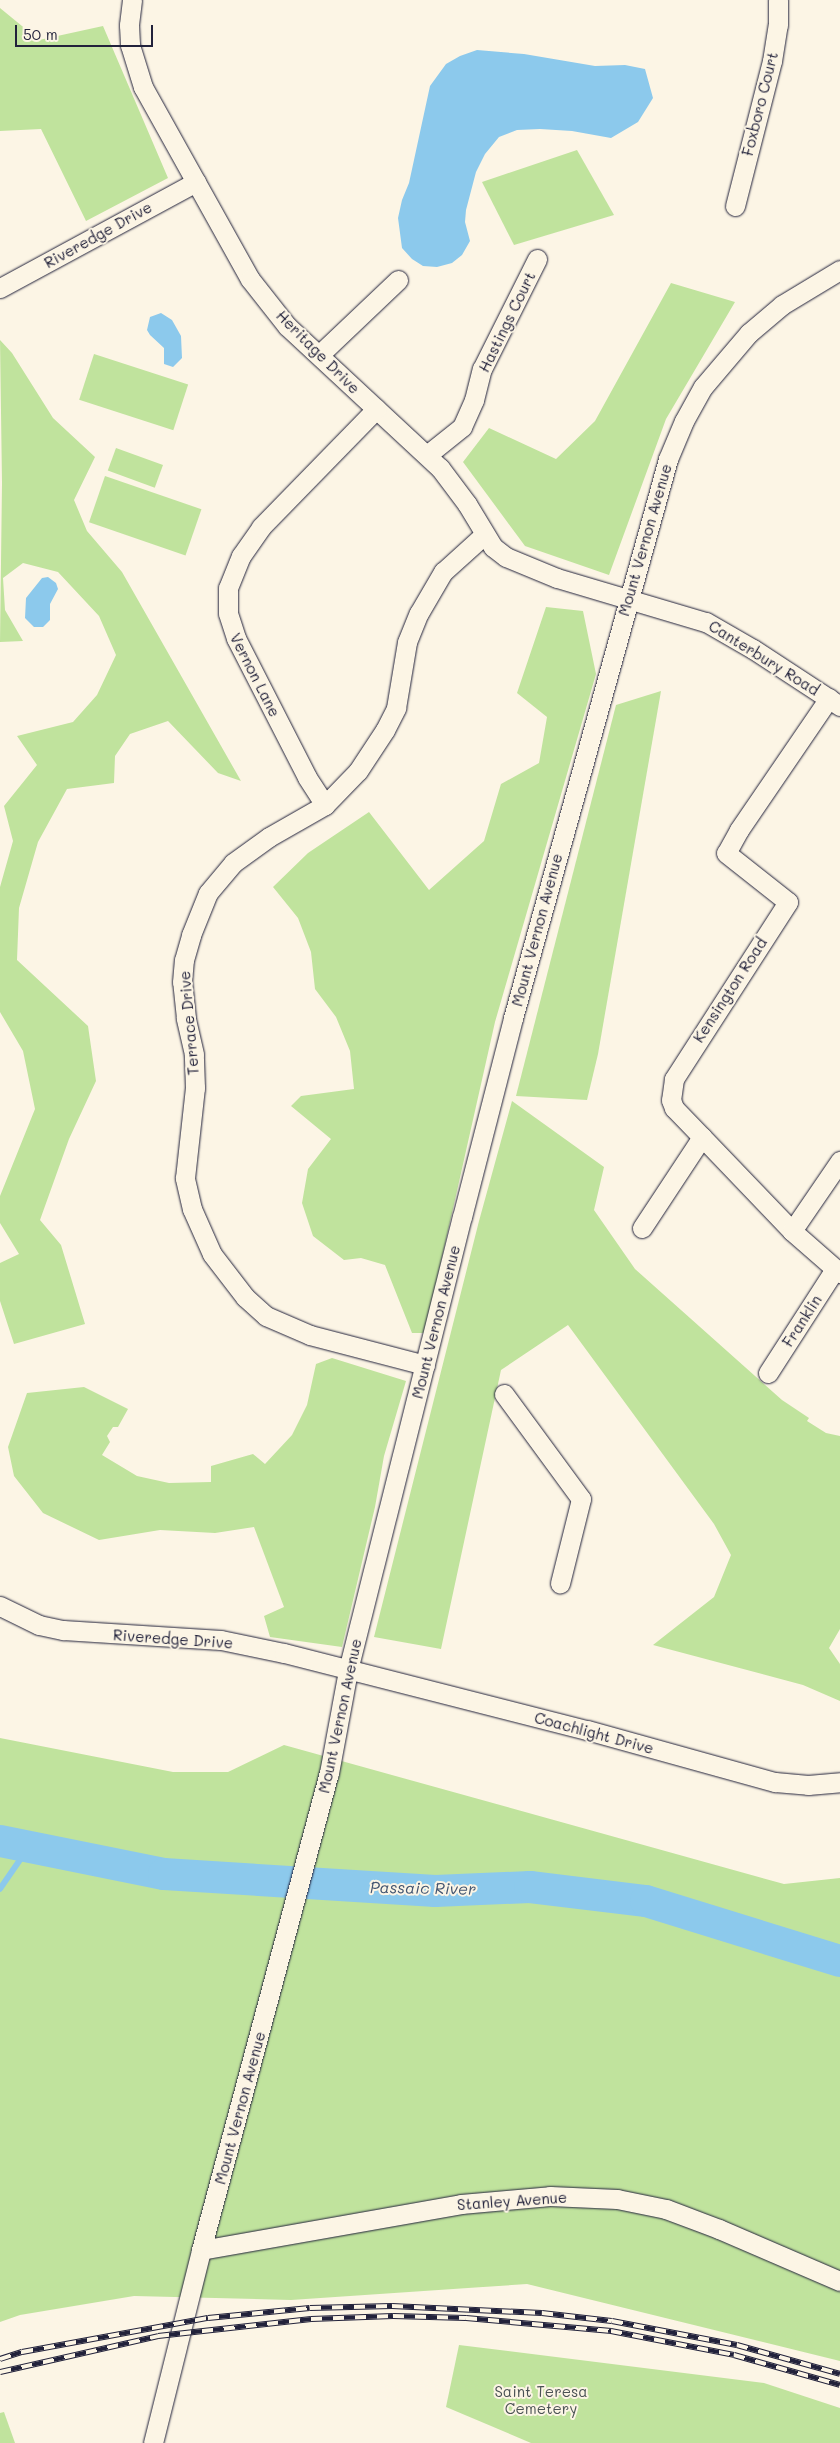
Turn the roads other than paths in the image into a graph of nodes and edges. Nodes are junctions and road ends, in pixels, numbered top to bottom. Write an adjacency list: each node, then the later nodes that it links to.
1 (132, 0): 3 (street, Heritage Drive)
2 (778, 0): 4 (street, Foxboro Court)
3 (196, 182): 8 (street, Riveredge Drive); 9 (street, Heritage Drive)
4 (735, 206)
5 (538, 259): 11 (street, Hastings Court)
6 (840, 270): 13 (street, Mount Vernon Avenue)
7 (398, 280): 9 (street)
8 (0, 288)
9 (319, 355): 10 (street, Heritage Drive)
10 (376, 409): 11 (street, Heritage Drive); 15 (street, Vernon Lane)
11 (427, 455): 12 (street, Heritage Drive)
12 (484, 535): 13 (street, Heritage Drive); 15 (street, Terrace Drive)
13 (629, 598): 14 (street, Canterbury Road); 21 (street, Mount Vernon Avenue)
14 (835, 702): 16 (street, Kensington Road)
15 (325, 806): 21 (street, Terrace Drive)
16 (702, 1138): 18 (street); 19 (street, Kensington Road)
17 (840, 1161): 19 (street)
18 (642, 1228)
19 (792, 1231): 20 (street, Kensington Road)
20 (838, 1271): 22 (street, Franklin)
21 (425, 1365): 26 (street, Mount Vernon Avenue)
22 (768, 1373)
23 (504, 1394): 24 (street)
24 (560, 1583)
25 (0, 1606): 26 (street, Riveredge Drive)
26 (348, 1670): 27 (street, Coachlight Drive); 28 (street, Mount Vernon Avenue)
27 (840, 1782)
28 (202, 2250): 29 (street, Stanley Avenue); 30 (street, Mount Vernon Avenue)
29 (840, 2281)
30 (153, 2443)

